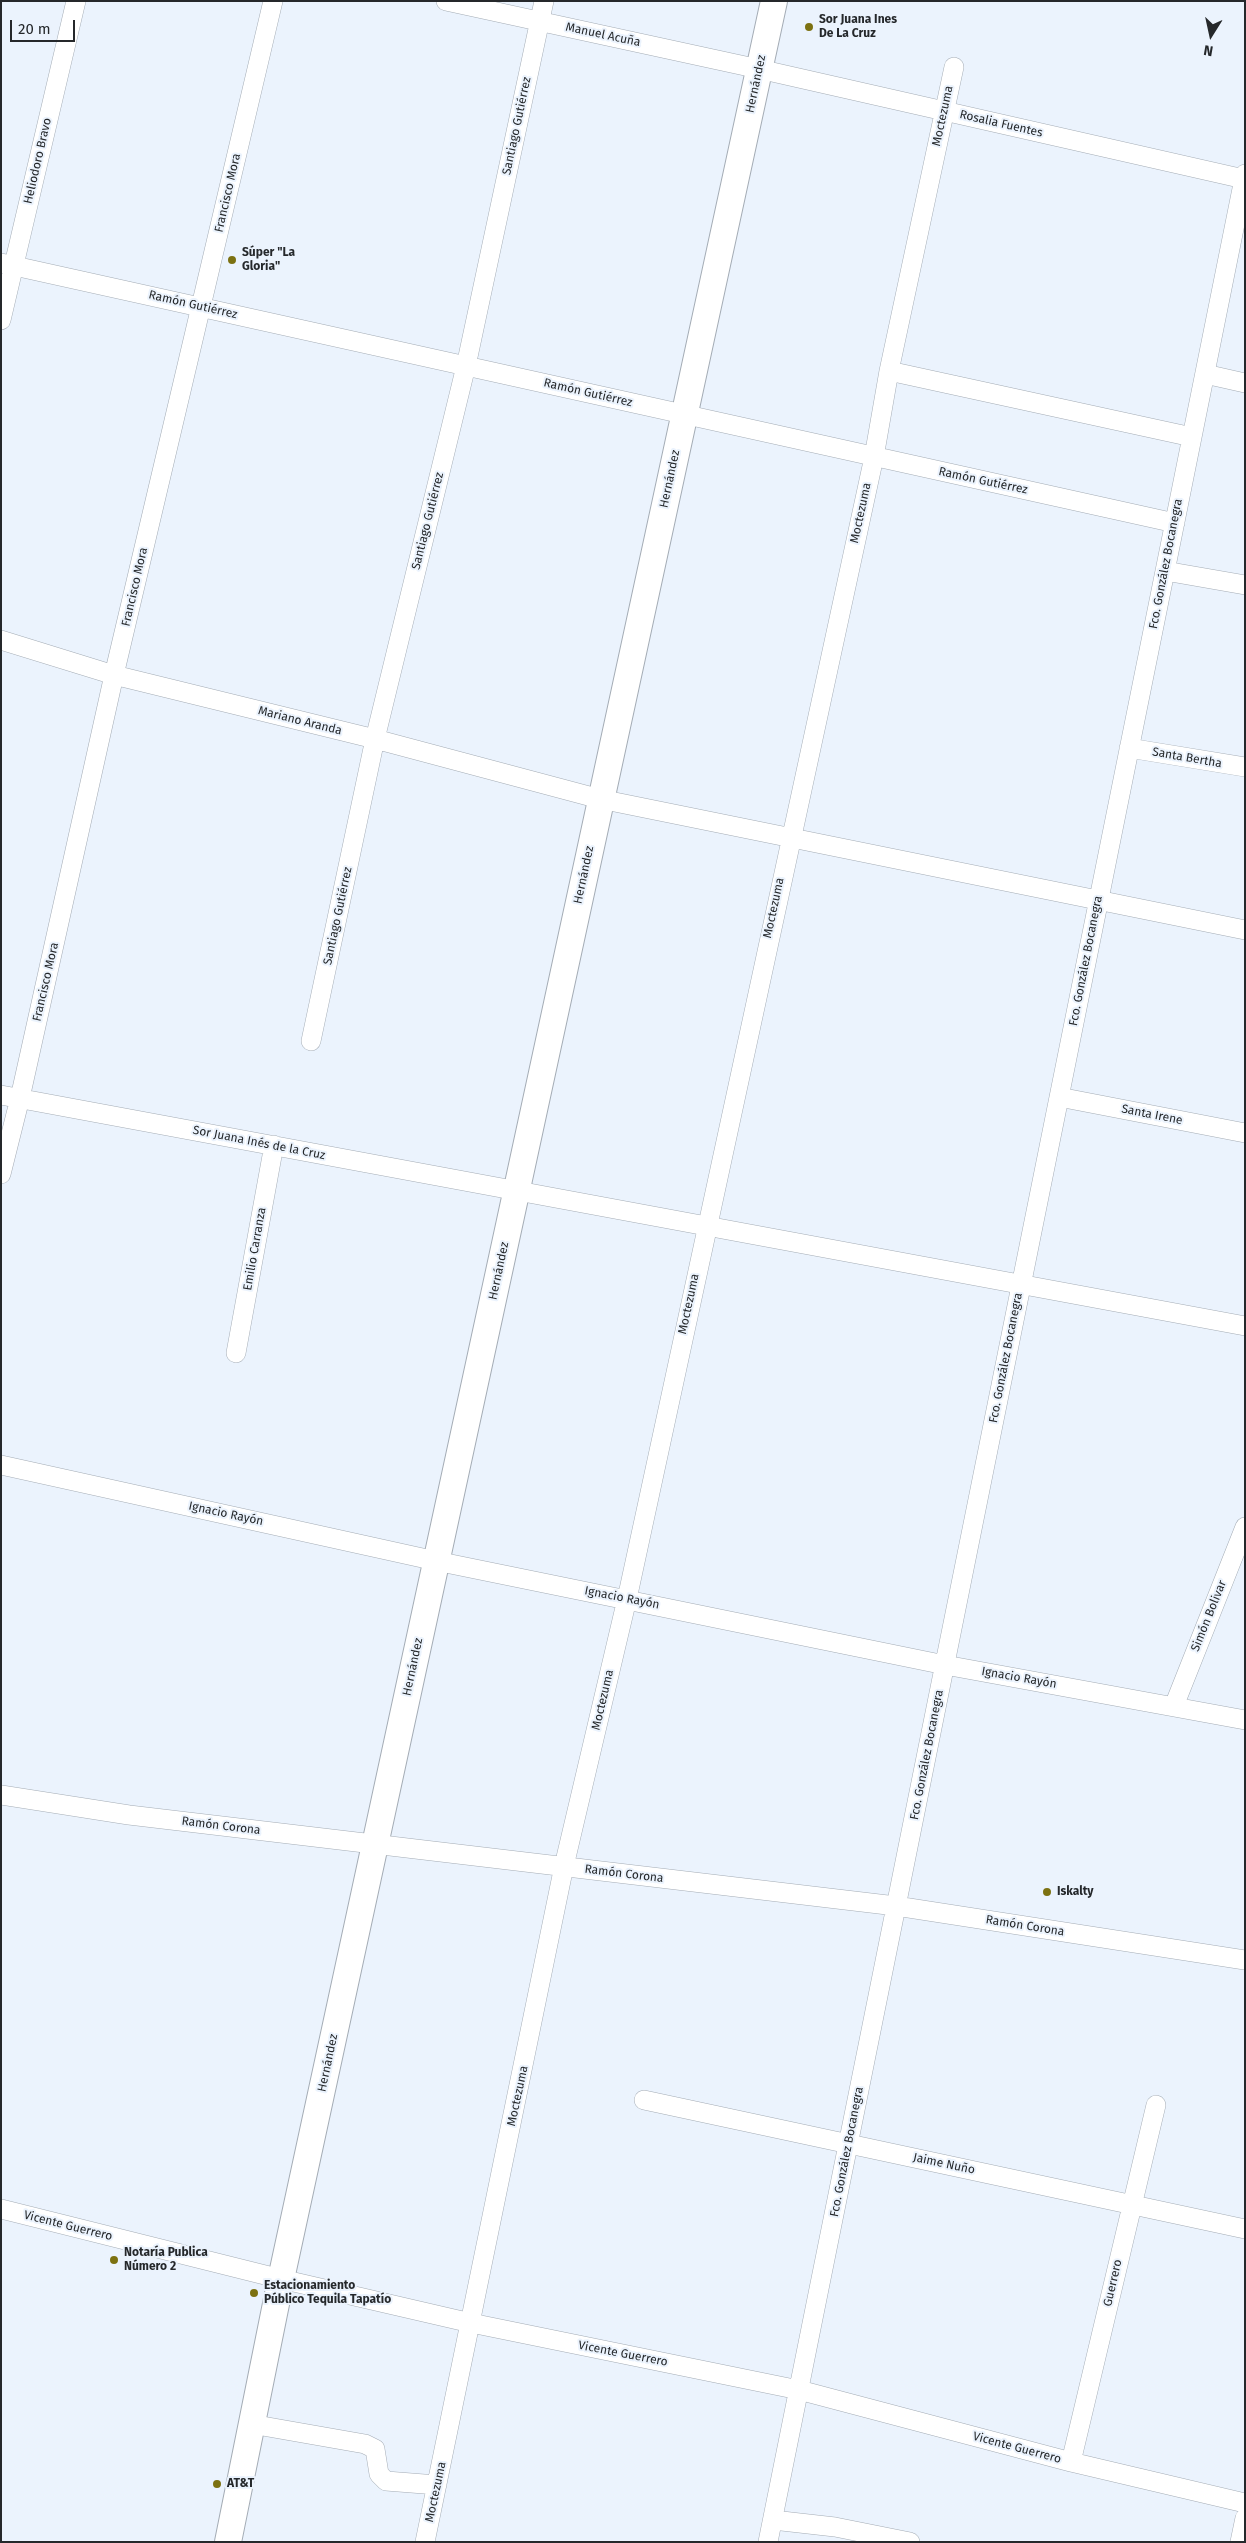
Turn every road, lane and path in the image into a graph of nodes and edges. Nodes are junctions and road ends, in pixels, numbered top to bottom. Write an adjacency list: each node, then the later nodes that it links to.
1 (76, 1): 11 (street, Heliodoro Bravo)
2 (273, 1): 12 (street, Francisco Mora)
3 (446, 1): 6 (street, Manuel Acuña)
4 (544, 1): 6 (street, Santiago Gutiérrez)
5 (774, 1): 8 (street, Hernández)
6 (540, 22): 8 (street, Manuel Acuña); 14 (street, Santiago Gutiérrez)
7 (954, 67): 9 (street, Moctezuma)
8 (759, 69): 9 (street, Rosalia Fuentes); 18 (street, Hernández)
9 (945, 110): 10 (street, Rosalia Fuentes); 15 (street, Moctezuma)
10 (1244, 178): 16 (street, Fco. González Bocanegra)
11 (7, 264): 12 (street, Ramón Gutiérrez); 13 (street, Heliodoro Bravo)
12 (201, 307): 14 (street, Ramón Gutiérrez); 25 (street, Francisco Mora)
13 (1, 320)
14 (466, 366): 18 (street, Ramón Gutiérrez); 26 (street, Santiago Gutiérrez)
15 (889, 371): 19 (street); 20 (street, Moctezuma)
16 (1205, 374): 17 (street); 19 (street, Fco. González Bocanegra)
17 (1245, 383)
18 (684, 414): 20 (street, Ramón Gutiérrez); 29 (street, Hernández)
19 (1192, 438): 21 (street, Fco. González Bocanegra)
20 (874, 457): 21 (street, Ramón Gutiérrez); 30 (street, Moctezuma)
21 (1175, 523): 22 (street, Fco. González Bocanegra)
22 (1165, 570): 23 (street); 27 (street, Fco. González Bocanegra)
23 (1245, 585)
24 (1, 640): 25 (street, Mariano Aranda)
25 (114, 675): 26 (street, Mariano Aranda); 36 (street, Francisco Mora)
26 (375, 739): 29 (street, Mariano Aranda); 33 (street, Santiago Gutiérrez)
27 (1129, 748): 28 (street, Santa Bertha); 31 (street, Fco. González Bocanegra)
28 (1245, 767)
29 (600, 800): 30 (street, Mariano Aranda); 40 (street, Hernández)
30 (789, 838): 31 (street, Mariano Aranda); 41 (street, Moctezuma)
31 (1099, 900): 32 (street, Mariano Aranda); 35 (street, Fco. González Bocanegra)
32 (1245, 930)
33 (311, 1041)
34 (1, 1094): 36 (street, Sor Juana Inés de la Cruz)
35 (1059, 1097): 37 (street, Santa Irene); 42 (street, Fco. González Bocanegra)
36 (20, 1098): 38 (street, Sor Juana Inés de la Cruz); 39 (street, Francisco Mora)
37 (1245, 1133)
38 (274, 1145): 40 (street, Sor Juana Inés de la Cruz); 44 (street, Emilio Carranza)
39 (1, 1174)
40 (516, 1191): 41 (street, Sor Juana Inés de la Cruz); 47 (street, Hernández)
41 (706, 1226): 42 (street, Sor Juana Inés de la Cruz); 48 (street, Moctezuma)
42 (1021, 1285): 43 (street, Sor Juana Inés de la Cruz); 49 (street, Fco. González Bocanegra)
43 (1245, 1326)
44 (236, 1352)
45 (1, 1465): 47 (street, Ignacio Rayón)
46 (1245, 1527): 50 (street, Simón Bolivar)
47 (436, 1561): 48 (street, Ignacio Rayón); 53 (street, Hernández)
48 (626, 1598): 49 (street, Ignacio Rayón); 54 (street, Moctezuma)
49 (945, 1665): 50 (street, Ignacio Rayón); 55 (street, Fco. González Bocanegra)
50 (1174, 1706): 51 (street, Ignacio Rayón)
51 (1245, 1720)
52 (1, 1795): 53 (street, Ramón Corona)
53 (375, 1844): 54 (street, Ramón Corona); 63 (street, Hernández)
54 (564, 1866): 55 (street, Ramón Corona); 64 (street, Moctezuma)
55 (896, 1906): 56 (street, Ramón Corona); 59 (street, Fco. González Bocanegra)
56 (1245, 1960)
57 (644, 2100): 59 (street, Jaime Nuño)
58 (1156, 2104): 60 (street, Guerrero)
59 (849, 2143): 60 (street, Jaime Nuño); 65 (street, Fco. González Bocanegra)
60 (1132, 2205): 62 (street, Jaime Nuño); 67 (street, Guerrero)
61 (1, 2209): 63 (street, Vicente Guerrero)
62 (1245, 2229)
63 (281, 2279): 64 (street, Vicente Guerrero); 66 (street, Hernández)
64 (471, 2323): 65 (street, Vicente Guerrero); 68 (street, Moctezuma)
65 (799, 2390): 67 (street, Vicente Guerrero); 71 (street, Fco. González Bocanegra)
66 (252, 2424): 68 (street); 72 (street, Hernández)
67 (1071, 2462): 69 (street, Vicente Guerrero)
68 (437, 2485): 73 (street, Moctezuma)
69 (1245, 2503)
70 (1245, 2518): 76 (street)
71 (773, 2520): 74 (street, Fco. González Bocanegra); 75 (street)
72 (228, 2542)
73 (425, 2542)
74 (768, 2542)
75 (910, 2542)
76 (1240, 2542)

